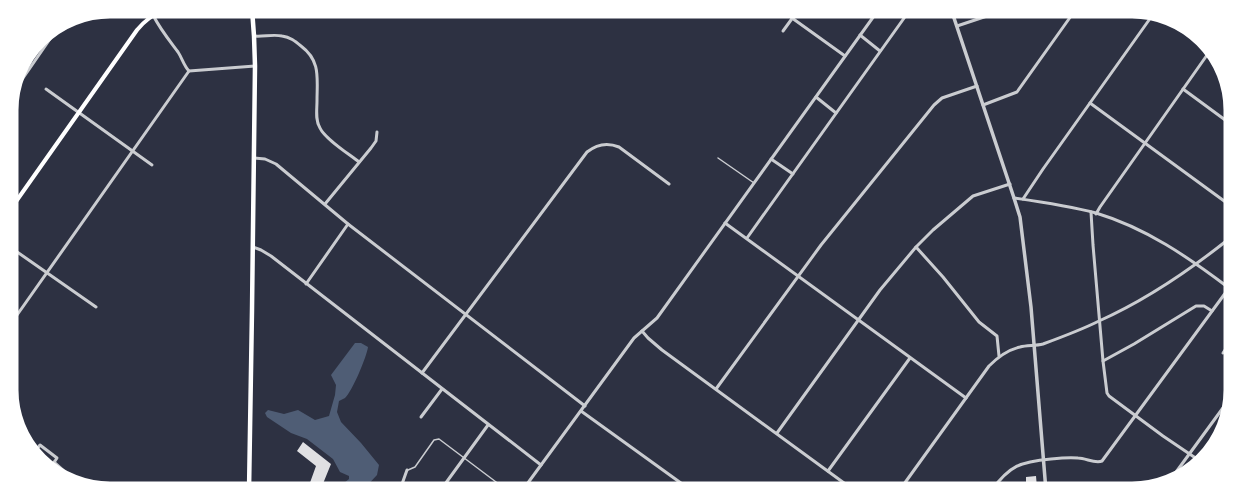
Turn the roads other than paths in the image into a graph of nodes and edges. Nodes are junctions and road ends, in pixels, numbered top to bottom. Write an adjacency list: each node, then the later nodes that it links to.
1 (152, 16): 28 (main road)
2 (154, 16): 20 (street)
3 (253, 16): 15 (main road)
4 (874, 16): 13 (street)
5 (906, 16): 16 (street)
6 (953, 16): 11 (street)
7 (987, 16): 11 (street)
8 (1071, 16): 27 (street)
9 (792, 18): 12 (street); 18 (street)
10 (1151, 18): 26 (street)
11 (957, 26): 22 (street)
12 (783, 31)
13 (860, 35): 16 (street); 18 (street)
14 (52, 36): 21 (street)
15 (254, 36): 19 (main road); 37 (street)
16 (880, 51): 29 (street)
17 (1208, 54): 24 (street)
18 (845, 56): 25 (street)
19 (255, 66): 20 (street); 34 (main road)
20 (189, 71): 33 (street)
21 (20, 83)
22 (977, 86): 27 (street); 59 (street)
23 (46, 89): 28 (street)
24 (1183, 89): 30 (street); 32 (street)
25 (816, 97): 29 (street); 36 (street)
26 (1090, 103): 32 (street); 44 (street)
27 (983, 105): 42 (street)
28 (79, 112): 33 (street); 45 (main road)
29 (836, 112): 39 (street)
30 (1226, 121)
31 (376, 132): 37 (street)
32 (1145, 143): 46 (street); 49 (street)
33 (133, 151): 38 (street); 58 (street)
34 (254, 158): 47 (street); 54 (main road)
35 (718, 158): 40 (lane)
36 (771, 159): 39 (street); 40 (street)
37 (359, 162): 47 (street)
38 (152, 165)
39 (793, 174): 52 (street)
40 (754, 183): 50 (street)
41 (669, 184): 65 (street)
42 (1010, 184): 43 (street); 55 (street)
43 (1014, 198): 44 (street); 70 (street)
44 (1023, 199): 48 (street)
45 (16, 201)
46 (1226, 202)
47 (325, 204): 51 (street)
48 (1091, 212): 49 (street); 68 (street)
49 (1096, 214): 57 (street)
50 (725, 223): 52 (street); 69 (street)
51 (348, 224): 60 (street); 65 (street)
52 (747, 238): 59 (street)
53 (1226, 241): 57 (street)
54 (253, 247): 60 (street); 98 (main road)
55 (916, 247): 67 (street); 73 (street)
56 (16, 251): 58 (street)
57 (1197, 264): 61 (street); 68 (street)
58 (47, 273): 63 (street); 66 (street)
59 (798, 276): 67 (street); 78 (street)
60 (306, 284): 76 (street)
61 (1226, 286)
62 (1226, 292): 64 (street)
63 (96, 307)
64 (1212, 311): 75 (street); 83 (street)
65 (466, 314): 76 (street); 80 (street)
66 (16, 317)
67 (858, 320): 74 (street); 86 (street)
68 (1099, 321): 70 (street); 75 (street)
69 (642, 331): 78 (street); 80 (street)
70 (1034, 346): 73 (street); 91 (street)
71 (1226, 348): 72 (street)
72 (1223, 353)
73 (999, 356): 79 (street)
74 (910, 358): 79 (street); 96 (street)
75 (1103, 361): 83 (street)
76 (422, 373): 77 (street)
77 (442, 389): 84 (street); 85 (street)
78 (716, 389): 86 (street)
79 (966, 398): 105 (street)
80 (585, 406): 82 (street)
81 (1225, 406): 88 (street)
82 (581, 411): 93 (street); 103 (street)
83 (1135, 416): 88 (street); 91 (street)
84 (421, 417)
85 (488, 425): 89 (street); 93 (street)
86 (776, 433): 96 (street)
87 (37, 449): 92 (street)
88 (1189, 454): 90 (street); 97 (street)
89 (464, 458): 94 (lane); 100 (street); 101 (lane)
90 (1197, 459)
91 (1044, 460): 106 (street); 107 (street)
92 (54, 462): 95 (street)
93 (541, 465): 102 (street)
94 (407, 470): 99 (street)
95 (64, 471)
96 (828, 471): 104 (street)
97 (1175, 473)
98 (249, 484)
99 (402, 484)
100 (445, 484)
101 (499, 484)
102 (527, 484)
103 (682, 484)
104 (846, 484)
105 (904, 484)
106 (996, 484)
107 (1046, 484)

